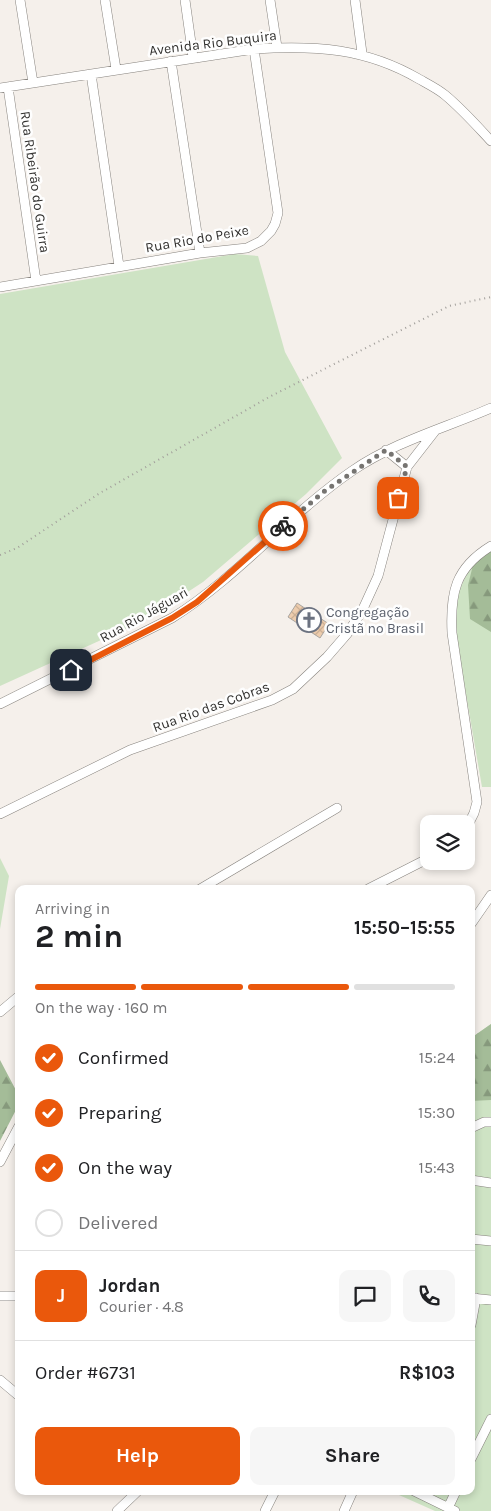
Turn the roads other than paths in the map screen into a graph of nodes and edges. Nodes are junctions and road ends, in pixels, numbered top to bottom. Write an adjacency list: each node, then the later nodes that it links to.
1 (20, 0): 13 (street)
2 (105, 0): 11 (street)
3 (185, 0): 9 (street)
4 (270, 0): 6 (street)
5 (355, 0): 8 (street)
6 (277, 47): 7 (street, Avenida Rio Buquira); 8 (street, Avenida Rio Buquira)
7 (254, 49): 9 (street, Avenida Rio Buquira); 16 (street, Rua Rio do Peixe)
8 (362, 54): 15 (street, Avenida Rio Buquira)
9 (193, 57): 10 (street, Avenida Rio Buquira)
10 (170, 61): 11 (street, Avenida Rio Buquira); 16 (street)
11 (116, 69): 12 (street, Avenida Rio Buquira)
12 (91, 74): 13 (street, Avenida Rio Buquira); 17 (street)
13 (33, 83): 14 (street, Avenida Rio Buquira)
14 (4, 87): 18 (street, Rua Ribeirão do Guirra)
15 (491, 141)
16 (200, 253): 17 (street, Rua Rio do Peixe)
17 (119, 266): 18 (street, Rua Rio do Peixe)
18 (36, 281): 19 (street, Rua Rio do Peixe)
19 (0, 287)
20 (491, 408): 21 (street, Rua Rio Jáguari)
21 (436, 431): 22 (street, Rua Rio Jáguari); 23 (street, Rua Rio das Cobras)
22 (386, 450): 23 (street); 25 (street, Rua Rio Jáguari)
23 (407, 467): 27 (street, Rua Rio das Cobras)
24 (491, 546): 28 (street)
25 (0, 704)
26 (337, 808): 30 (street)
27 (0, 814)
28 (473, 815)
29 (420, 863): 31 (street)
30 (207, 885)
31 (376, 885)
32 (491, 895): 33 (street)
33 (475, 918)
34 (15, 999): 35 (street)
35 (0, 1012)
36 (491, 1122): 37 (street)
37 (475, 1126)
38 (15, 1134): 39 (street)
39 (0, 1162)
40 (475, 1181): 41 (street)
41 (491, 1183)
42 (475, 1239): 43 (street)
43 (491, 1241)
44 (0, 1296): 45 (street)
45 (15, 1296)
46 (475, 1298): 47 (street)
47 (491, 1300)
48 (0, 1380): 49 (street)
49 (15, 1393)
50 (491, 1419): 51 (street)
51 (475, 1452)
52 (134, 1495): 58 (street)
53 (273, 1495): 59 (street)
54 (351, 1495): 60 (street)
55 (422, 1495): 57 (street)
56 (455, 1495): 57 (street)
57 (452, 1510)
58 (117, 1511)
59 (265, 1511)
60 (344, 1511)

